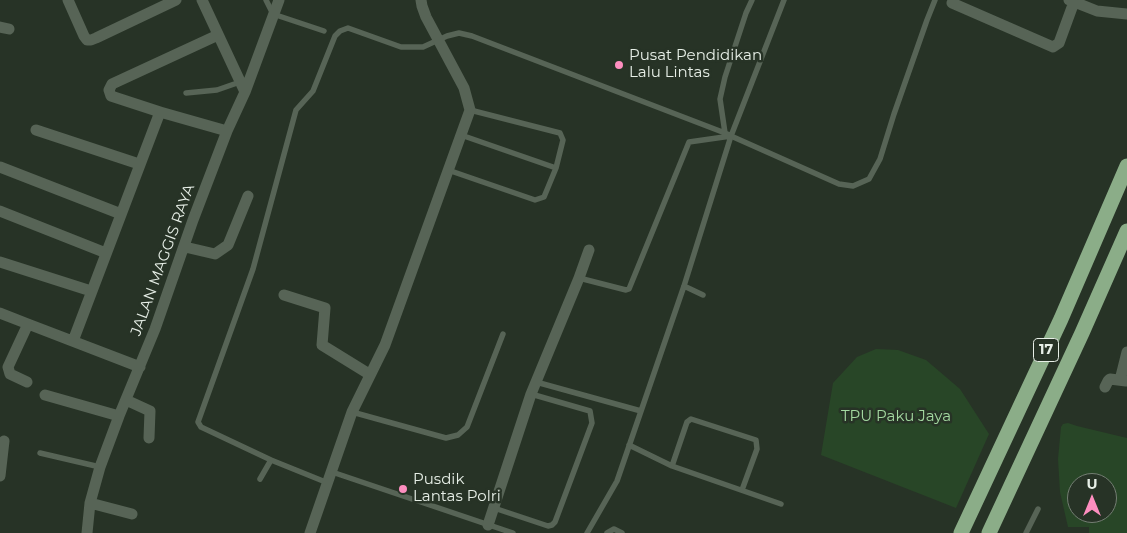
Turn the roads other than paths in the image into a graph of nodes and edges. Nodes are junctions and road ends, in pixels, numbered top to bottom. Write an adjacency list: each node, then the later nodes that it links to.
1 (176, 0): 9 (street)
2 (202, 0): 16 (street)
3 (266, 0): 13 (lane)
4 (279, 0): 13 (street, JALAN MAGGIS RAYA)
5 (421, 0): 17 (street)
6 (752, 0): 25 (lane)
7 (784, 0): 25 (lane)
8 (935, 0): 25 (lane)
9 (71, 1)
10 (1072, 1): 12 (street); 14 (street)
11 (952, 3): 12 (street)
12 (968, 5)
13 (273, 14): 15 (lane); 18 (street, JALAN MAGGIS RAYA)
14 (1127, 14)
15 (324, 30)
16 (218, 35): 18 (street); 21 (street)
17 (438, 41): 20 (street); 25 (lane); 65 (lane)
18 (243, 87): 19 (lane); 23 (street, JALAN MAGGIS RAYA)
19 (186, 93)
20 (470, 110): 24 (street); 29 (lane)
21 (160, 112): 23 (street); 26 (street)
22 (36, 130): 26 (street)
23 (227, 131): 35 (street, JALAN MAGGIS RAYA)
24 (461, 135): 29 (lane); 30 (street)
25 (728, 135): 39 (lane); 40 (lane)
26 (140, 164): 33 (street)
27 (1127, 166): 85 (highway, 17)
28 (0, 167): 33 (street)
29 (556, 168): 30 (lane)
30 (448, 170): 50 (street)
31 (248, 196): 35 (street)
32 (0, 211): 37 (street)
33 (121, 214): 37 (street)
34 (1127, 231): 86 (highway, 17)
35 (185, 247): 49 (street, JALAN MAGGIS RAYA)
36 (589, 250): 39 (street)
37 (106, 252): 41 (street)
38 (0, 262): 41 (street)
39 (579, 278): 53 (street)
40 (684, 286): 43 (lane); 58 (lane)
41 (91, 291): 47 (street)
42 (284, 295): 50 (street)
43 (703, 295)
44 (0, 312): 45 (street)
45 (28, 324): 47 (street); 52 (street)
46 (503, 334): 59 (lane)
47 (73, 341): 49 (street)
48 (1127, 352): 51 (street)
49 (140, 367): 57 (street, JALAN MAGGIS RAYA)
50 (369, 374): 59 (street)
51 (1124, 381): 54 (street)
52 (27, 382)
53 (536, 382): 55 (street); 58 (lane)
54 (1106, 388)
55 (531, 394): 75 (street); 75 (lane)
56 (45, 395): 60 (street)
57 (126, 400): 60 (street, JALAN MAGGIS RAYA); 61 (street)
58 (641, 411): 63 (lane)
59 (352, 412): 68 (street)
60 (119, 416): 67 (street, JALAN MAGGIS RAYA)
61 (149, 438)
62 (4, 441): 69 (street)
63 (629, 445): 66 (lane); 82 (lane)
64 (40, 452): 67 (lane)
65 (271, 460): 70 (lane); 71 (lane)
66 (672, 466): 72 (lane); 72 (lane)
67 (100, 467): 73 (street, JALAN MAGGIS RAYA)
68 (332, 472): 71 (street); 78 (lane)
69 (0, 476)
70 (260, 479)
71 (328, 483): 80 (street)
72 (742, 490): 74 (lane)
73 (90, 503): 77 (street); 79 (street, JALAN MAGGIS RAYA)
74 (781, 504)
75 (494, 508): 78 (street)
76 (1038, 509): 87 (lane)
77 (132, 514)
78 (488, 525): 81 (lane)
79 (87, 533)
80 (310, 533)
81 (513, 533)
82 (587, 533)
83 (607, 533): 84 (lane)
84 (622, 533)
85 (962, 533)
86 (989, 533)
87 (1026, 533)

